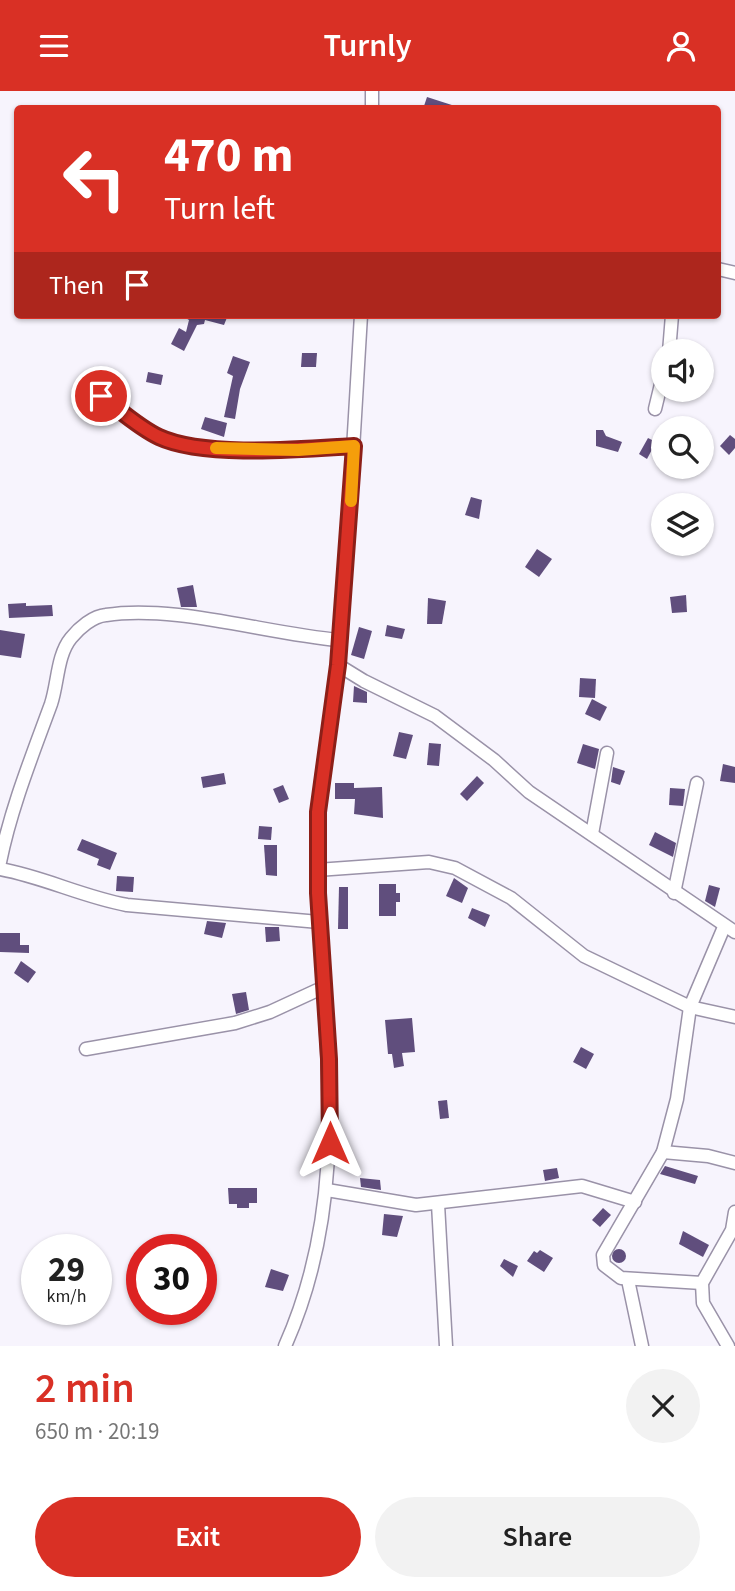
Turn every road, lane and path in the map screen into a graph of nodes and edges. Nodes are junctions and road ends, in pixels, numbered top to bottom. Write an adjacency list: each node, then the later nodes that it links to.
1 (360, 319): 7 (street)
2 (672, 319): 3 (street)
3 (670, 339)
4 (101, 396): 7 (street)
5 (657, 402): 6 (street)
6 (655, 409)
7 (354, 446): 8 (street)
8 (339, 640): 9 (street); 13 (street)
9 (338, 665): 12 (street); 15 (street)
10 (607, 753): 12 (street)
11 (697, 783): 16 (street)
12 (592, 834): 16 (street)
13 (0, 862)
14 (0, 869): 17 (street)
15 (317, 870): 17 (street); 20 (street)
16 (674, 893): 18 (street)
17 (319, 922): 19 (street)
18 (729, 930): 20 (street)
19 (322, 988): 22 (street); 25 (street)
20 (690, 1007): 21 (street); 23 (street)
21 (735, 1017)
22 (86, 1049)
23 (663, 1152): 24 (street); 26 (street)
24 (735, 1163)
25 (327, 1190): 27 (street); 31 (street)
26 (635, 1202): 27 (street); 29 (street)
27 (438, 1204): 32 (street)
28 (735, 1212): 30 (street)
29 (628, 1280): 30 (street); 33 (street)
30 (702, 1283): 34 (street)
31 (285, 1346)
32 (446, 1346)
33 (642, 1346)
34 (728, 1346)

